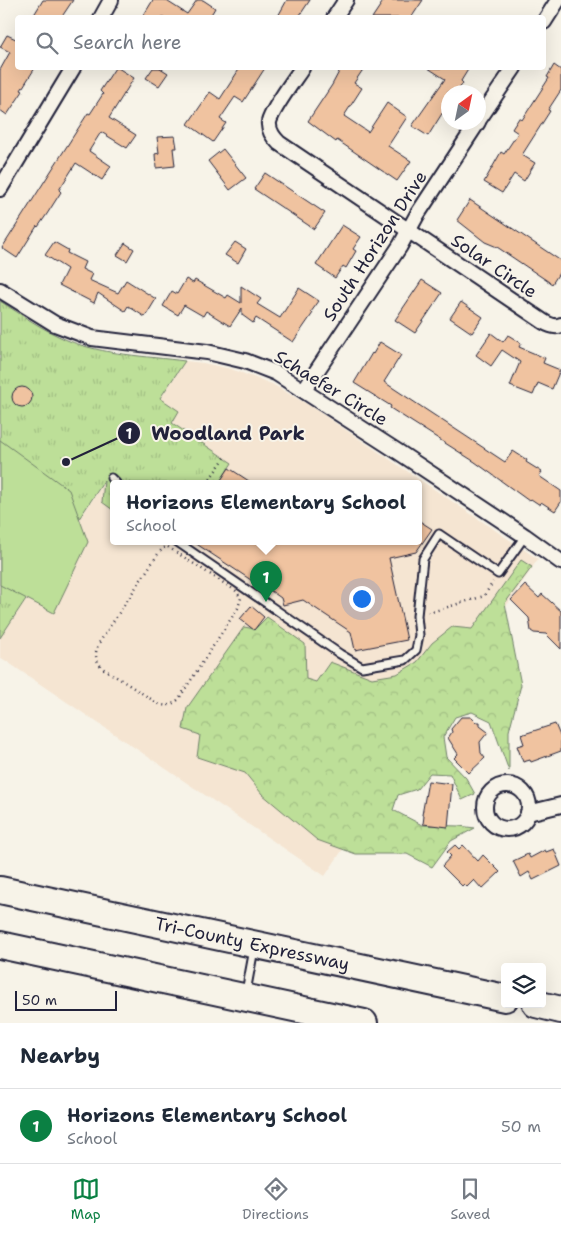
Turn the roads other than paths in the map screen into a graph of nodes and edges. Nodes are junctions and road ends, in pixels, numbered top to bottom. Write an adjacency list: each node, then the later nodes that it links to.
1 (111, 0): 4 (street)
2 (346, 0): 5 (street)
3 (558, 0): 6 (street)
4 (103, 15)
5 (336, 15)
6 (546, 19)
7 (72, 70): 12 (street)
8 (301, 70): 13 (street, Solar Circle)
9 (513, 70): 10 (street, South Horizon Drive)
10 (486, 110)
11 (473, 130): 13 (street, South Horizon Drive)
12 (0, 189)
13 (408, 230): 15 (street, Solar Circle); 16 (street, South Horizon Drive)
14 (0, 290): 16 (street, Schaefer Circle)
15 (561, 325)
16 (304, 390): 17 (street, Schaefer Circle)
17 (525, 536): 18 (lane); 19 (street, Schaefer Circle)
18 (182, 545)
19 (561, 562)
20 (561, 805): 21 (street)
21 (528, 813)
22 (0, 890): 23 (highway, Tri-County Expressway)
23 (255, 944): 25 (highway, Tri-County Expressway); 26 (lane)
24 (0, 945): 26 (highway)
25 (501, 997)
26 (245, 998): 29 (highway)
27 (546, 1006): 28 (highway)
28 (561, 1010)
29 (364, 1023)

